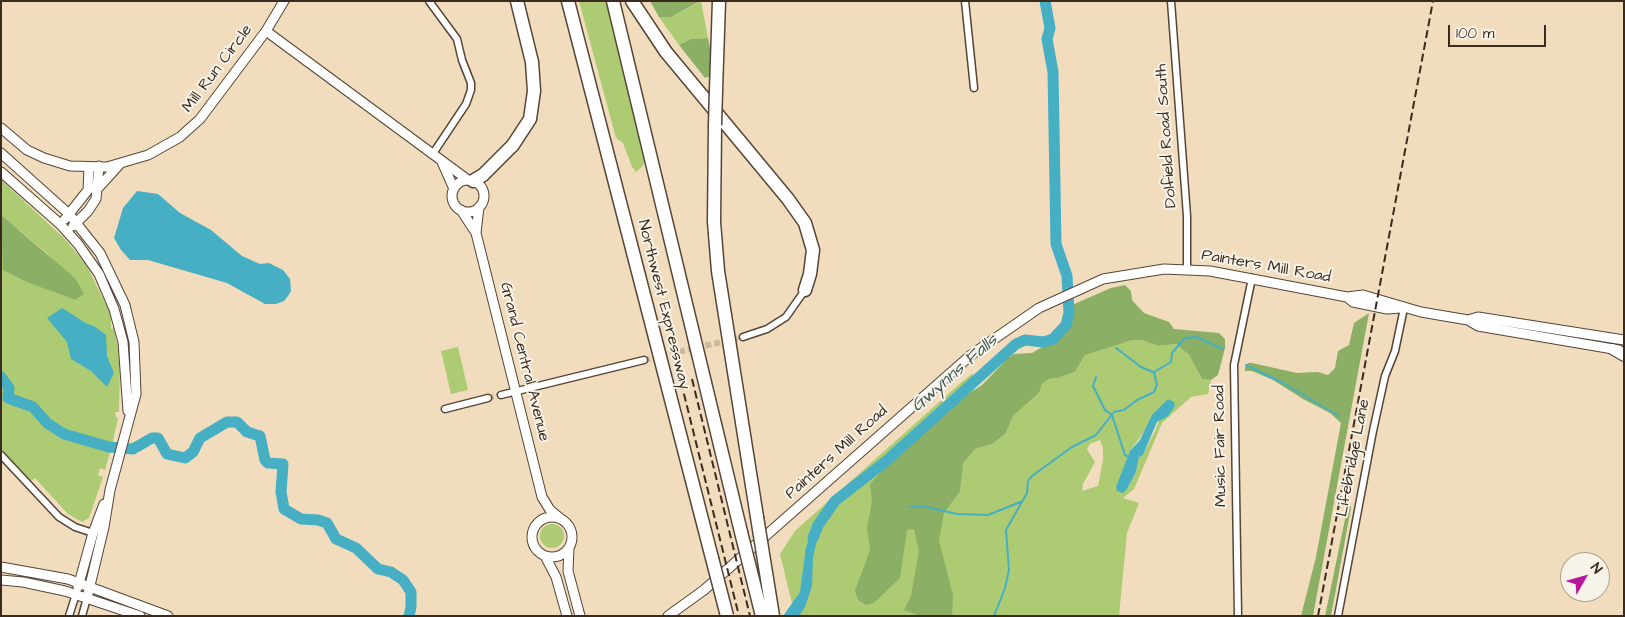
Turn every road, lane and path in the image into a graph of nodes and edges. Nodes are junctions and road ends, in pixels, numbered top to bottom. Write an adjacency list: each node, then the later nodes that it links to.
1 (284, 1): 10 (main road, Mill Run Circle)
2 (428, 1): 13 (street)
3 (517, 1): 21 (highway)
4 (568, 1): 69 (highway, Northwest Expressway, bridge)
5 (613, 1): 70 (highway, Northwest Expressway, bridge)
6 (632, 1): 34 (highway)
7 (719, 1): 71 (highway, bridge)
8 (965, 1): 11 (street)
9 (1171, 1): 32 (street, Dolfield Road South)
10 (266, 31): 13 (main road, Grand Central Avenue); 16 (main road, Mill Run Circle)
11 (974, 88)
12 (1, 128): 17 (main road, Mill Run Circle)
13 (434, 152): 15 (main road, Grand Central Avenue)
14 (1, 153): 27 (main road)
15 (441, 159): 21 (main road, Grand Central Avenue); 23 (main road, Grand Central Avenue)
16 (122, 164): 18 (main road, Mill Run Circle); 22 (main road)
17 (70, 166): 19 (main road, Mill Run Circle); 24 (main road)
18 (99, 166): 19 (main road, Mill Run Circle); 22 (main road)
19 (89, 167): 24 (main road)
20 (1, 172): 29 (main road)
21 (471, 180): 23 (main road); 25 (main road, Grand Central Avenue)
22 (99, 187): 28 (main road)
23 (454, 189): 26 (main road, Grand Central Avenue)
24 (88, 190): 27 (main road)
25 (479, 207): 26 (main road); 31 (main road, Grand Central Avenue)
26 (461, 210): 31 (main road, Grand Central Avenue)
27 (69, 214): 28 (main road); 29 (main road)
28 (76, 223): 30 (main road); 47 (main road)
29 (60, 224): 30 (main road)
30 (67, 232): 47 (main road)
31 (476, 233): 43 (main road, Grand Central Avenue)
32 (1187, 269): 33 (main road, Painters Mill Road); 68 (main road, Painters Mill Road)
33 (1252, 278): 35 (main road, Painters Mill Road); 72 (street, Music Fair Road)
34 (806, 290): 37 (street)
35 (1404, 308): 36 (main road, Painters Mill Road); 73 (street, Lifebridge Lane)
36 (1468, 320): 38 (main road, Painters Mill Road); 39 (main road, Painters Mill Road)
37 (743, 337)
38 (1624, 340)
39 (1612, 349): 40 (main road, Painters Mill Road); 41 (main road)
40 (1624, 351)
41 (1624, 356)
42 (644, 360): 43 (street)
43 (515, 392): 44 (street); 50 (main road, Grand Central Avenue)
44 (501, 395)
45 (488, 398): 46 (street)
46 (445, 409)
47 (128, 421): 49 (main road)
48 (1, 455): 53 (street)
49 (110, 490): 53 (main road); 59 (main road)
50 (542, 497): 51 (main road, Grand Central Avenue); 52 (main road, Grand Central Avenue)
51 (560, 518): 52 (main road); 54 (main road, Grand Central Avenue)
52 (536, 524): 55 (main road, Grand Central Avenue)
53 (93, 533): 58 (main road)
54 (569, 548): 55 (main road); 67 (main road, Grand Central Avenue)
55 (545, 556): 66 (main road, Grand Central Avenue)
56 (1, 567): 58 (main road)
57 (1, 580): 60 (main road)
58 (80, 583): 59 (main road); 60 (main road)
59 (90, 586): 61 (main road); 65 (main road)
60 (76, 594): 61 (main road); 62 (street)
61 (87, 598): 63 (street); 64 (main road)
62 (69, 616)
63 (82, 616)
64 (140, 616)
65 (168, 616)
66 (567, 616)
67 (580, 616)
68 (668, 616)
69 (727, 616)
70 (762, 616)
71 (773, 616)
72 (1238, 616)
73 (1338, 616)

